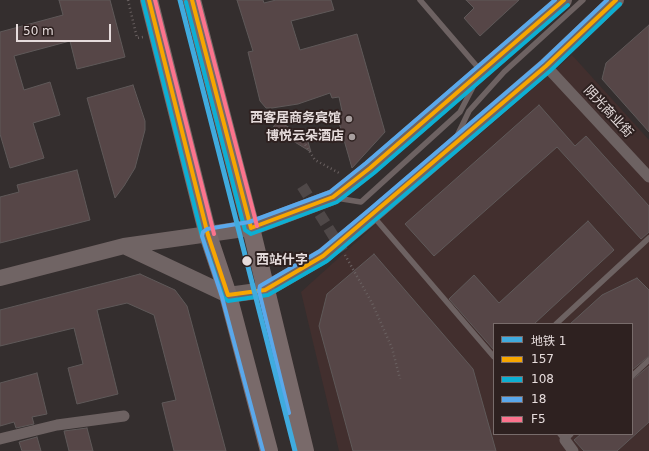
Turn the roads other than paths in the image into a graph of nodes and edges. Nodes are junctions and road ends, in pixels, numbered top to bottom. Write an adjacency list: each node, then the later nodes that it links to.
1 (149, 0): 14 (main road)
2 (192, 0): 13 (main road)
3 (420, 0): 8 (lane)
4 (564, 0): 8 (main road)
5 (583, 0): 9 (lane)
6 (616, 0): 7 (main road)
7 (546, 66): 9 (main road); 10 (street, 阴光商业街)
8 (480, 74): 11 (main road); 11 (lane)
9 (450, 148): 12 (main road)
10 (649, 177)
11 (333, 197): 13 (main road)
12 (373, 215): 18 (main road); 21 (lane)
13 (251, 228): 14 (main road); 18 (main road)
14 (208, 235): 16 (main road); 19 (main road)
15 (649, 238): 20 (lane)
16 (124, 246): 17 (main road); 19 (main road)
17 (0, 278)
18 (265, 290): 19 (main road); 28 (main road)
19 (228, 295): 27 (main road)
20 (557, 323)
21 (493, 356)
22 (649, 360): 23 (lane)
23 (633, 375)
24 (124, 416): 26 (street)
25 (565, 436): 29 (street)
26 (0, 439)
27 (269, 451)
28 (305, 451)
29 (573, 451)

